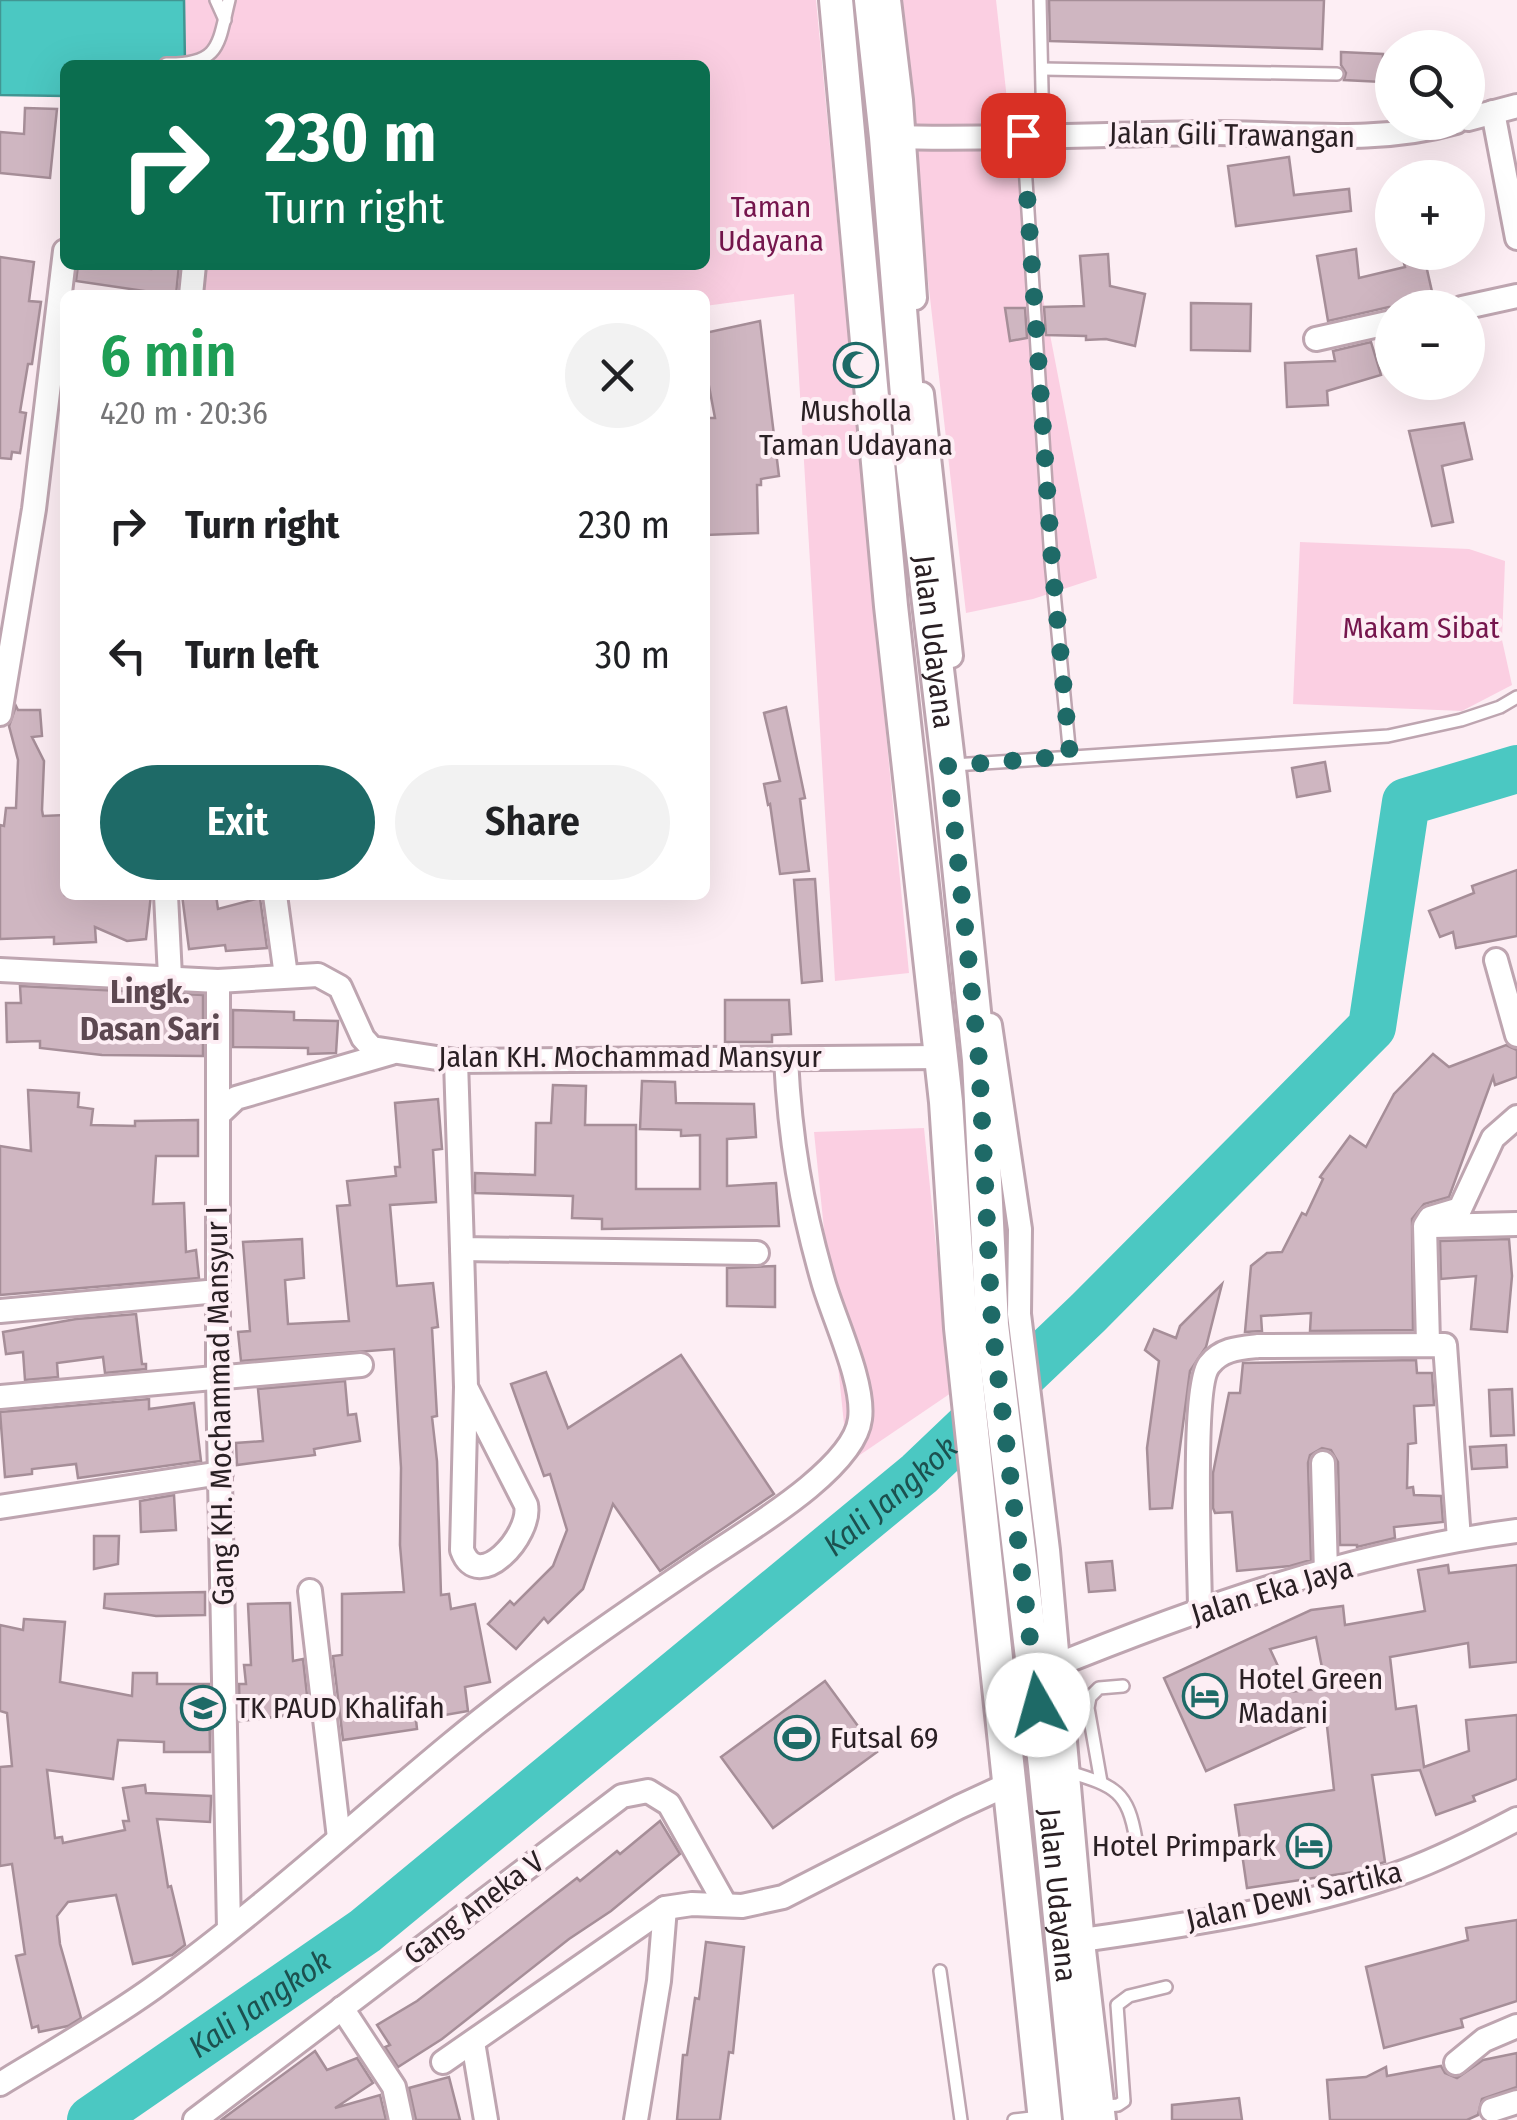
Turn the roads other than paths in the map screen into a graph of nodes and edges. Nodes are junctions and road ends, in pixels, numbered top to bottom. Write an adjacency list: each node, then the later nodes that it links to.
1 (216, 0): 7 (lane)
2 (229, 0): 7 (lane)
3 (836, 0): 27 (main road, Jalan Udayana)
4 (871, 0): 16 (main road, Jalan Udayana)
5 (889, 0): 16 (street)
6 (1040, 0): 9 (lane)
7 (225, 20): 8 (lane)
8 (198, 60)
9 (1042, 70): 10 (lane); 14 (lane)
10 (1337, 74)
11 (1517, 106): 12 (street)
12 (1493, 112): 13 (street); 17 (street)
13 (1485, 114)
14 (1033, 135): 15 (street, Jalan Gili Trawangan); 16 (street, Jalan Gili Trawangan); 25 (lane)
15 (1375, 135)
16 (895, 137): 26 (main road, Jalan Udayana)
17 (1517, 238)
18 (60, 292): 24 (street)
19 (1517, 296): 20 (street)
20 (1485, 303)
21 (1375, 326): 22 (street)
22 (1316, 339)
23 (1517, 697): 25 (lane)
24 (0, 714)
25 (1070, 756): 26 (lane)
26 (957, 768): 27 (main road); 48 (main road, Jalan Udayana)
27 (913, 783): 37 (main road, Jalan Udayana)
28 (166, 900): 33 (street)
29 (276, 900): 32 (street)
30 (1496, 960): 35 (street)
31 (0, 970): 33 (street)
32 (286, 976): 34 (street); 36 (street)
33 (170, 977): 34 (street)
34 (218, 981): 40 (street, Gang KH. Mochammad Mansyur I)
35 (1517, 1035)
36 (392, 1052): 39 (street, Jalan KH. Mochammad Mansyur); 40 (street)
37 (942, 1058): 38 (street, Jalan KH. Mochammad Mansyur); 48 (main road, Jalan Udayana)
38 (786, 1059): 39 (street, Jalan KH. Mochammad Mansyur); 68 (street)
39 (456, 1061): 44 (street)
40 (218, 1115): 46 (street, Gang KH. Mochammad Mansyur I)
41 (1517, 1117): 43 (street)
42 (1517, 1224): 43 (street)
43 (1425, 1226): 49 (street)
44 (462, 1250): 45 (street); 52 (street)
45 (757, 1252)
46 (218, 1291): 47 (street); 51 (street, Gang KH. Mochammad Mansyur I)
47 (0, 1311)
48 (991, 1322): 62 (main road, Jalan Udayana); 66 (main road, Jalan Udayana)
49 (1428, 1344): 58 (street); 61 (street)
50 (362, 1365): 51 (street)
51 (218, 1380): 53 (street); 55 (street, Gang KH. Mochammad Mansyur I)
52 (466, 1388): 52 (street)
53 (0, 1397)
54 (1323, 1462): 59 (street)
55 (221, 1473): 56 (street); 72 (street, Gang KH. Mochammad Mansyur I)
56 (0, 1507)
57 (1517, 1531): 58 (street, Jalan Eka Jaya)
58 (1459, 1539): 59 (street, Jalan Eka Jaya)
59 (1326, 1573): 61 (street, Jalan Eka Jaya)
60 (310, 1590): 68 (street)
61 (1200, 1611): 62 (street, Jalan Eka Jaya)
62 (1046, 1670): 64 (main road, Jalan Udayana)
63 (1123, 1686): 65 (lane)
64 (1056, 1768): 65 (lane); 73 (main road, Jalan Udayana)
65 (1101, 1782): 69 (lane)
66 (1010, 1783): 70 (street); 78 (main road, Jalan Udayana)
67 (1517, 1819): 73 (street, Jalan Dewi Sartika)
68 (339, 1838): 72 (street)
69 (1136, 1840)
70 (725, 1904): 71 (street); 77 (street, Gang Aneka V)
71 (666, 1908): 80 (street); 92 (street)
72 (229, 1930): 83 (street)
73 (1072, 1942): 76 (main road, Jalan Udayana); 87 (street)
74 (940, 1972): 93 (lane)
75 (1166, 1987): 87 (lane)
76 (1067, 2003): 78 (main road); 87 (main road, Jalan Udayana)
77 (342, 2008): 86 (street, Gang Aneka V); 90 (street)
78 (1034, 2009): 88 (main road, Jalan Udayana)
79 (1517, 2026): 82 (street)
80 (473, 2042): 81 (street); 91 (street)
81 (443, 2062)
82 (1456, 2062)
83 (0, 2084)
84 (1517, 2102): 85 (street)
85 (1492, 2110)
86 (218, 2113): 89 (street, Gang Aneka V)
87 (1088, 2116)
88 (1034, 2119)
89 (195, 2120)
90 (401, 2120)
91 (486, 2120)
92 (636, 2120)
93 (960, 2120)

